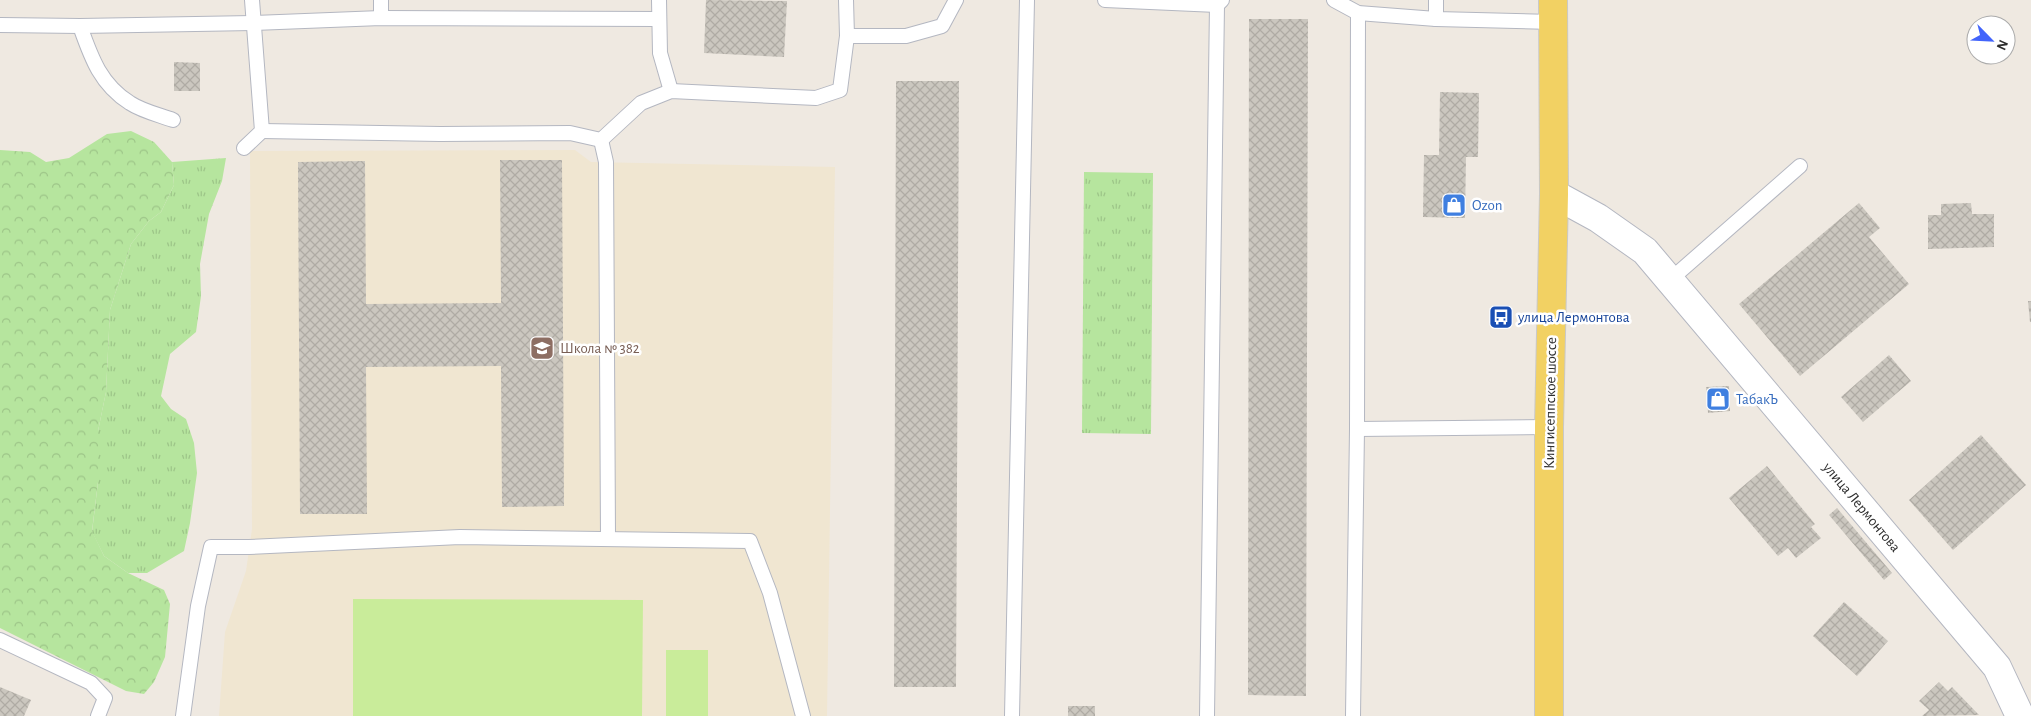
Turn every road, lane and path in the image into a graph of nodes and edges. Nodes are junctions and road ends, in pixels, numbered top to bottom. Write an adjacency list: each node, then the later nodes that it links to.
1 (252, 0): 16 (lane)
2 (381, 0): 13 (lane)
3 (659, 0): 14 (lane)
4 (846, 0): 19 (lane)
5 (956, 0): 19 (lane)
6 (1026, 0): 35 (lane)
7 (1105, 0): 10 (lane)
8 (1334, 0): 12 (lane)
9 (1436, 0): 15 (lane)
10 (1219, 3): 36 (lane)
11 (1553, 11): 15 (lane); 26 (main road, Кингисеппское шоссе)
12 (1358, 13): 15 (lane); 29 (lane)
13 (381, 18): 14 (lane); 16 (lane)
14 (659, 19): 20 (lane)
15 (1436, 19)
16 (253, 23): 18 (lane); 22 (lane)
17 (0, 25): 18 (lane)
18 (80, 26): 21 (lane)
19 (847, 36): 20 (lane)
20 (671, 91): 23 (lane)
21 (173, 120)
22 (262, 132): 23 (lane); 24 (lane)
23 (601, 140): 30 (lane)
24 (244, 148)
25 (1800, 166): 27 (lane)
26 (1554, 194): 27 (street, улица Лермонтова); 28 (main road, Кингисеппское шоссе)
27 (1670, 280): 39 (street, улица Лермонтова)
28 (1549, 427): 29 (lane); 38 (main road, Кингисеппское шоссе)
29 (1357, 429): 37 (lane)
30 (608, 538): 33 (lane); 34 (lane)
31 (0, 640): 32 (lane)
32 (98, 716)
33 (183, 716)
34 (803, 716)
35 (1012, 716)
36 (1207, 716)
37 (1354, 716)
38 (1549, 716)
39 (2020, 716)

